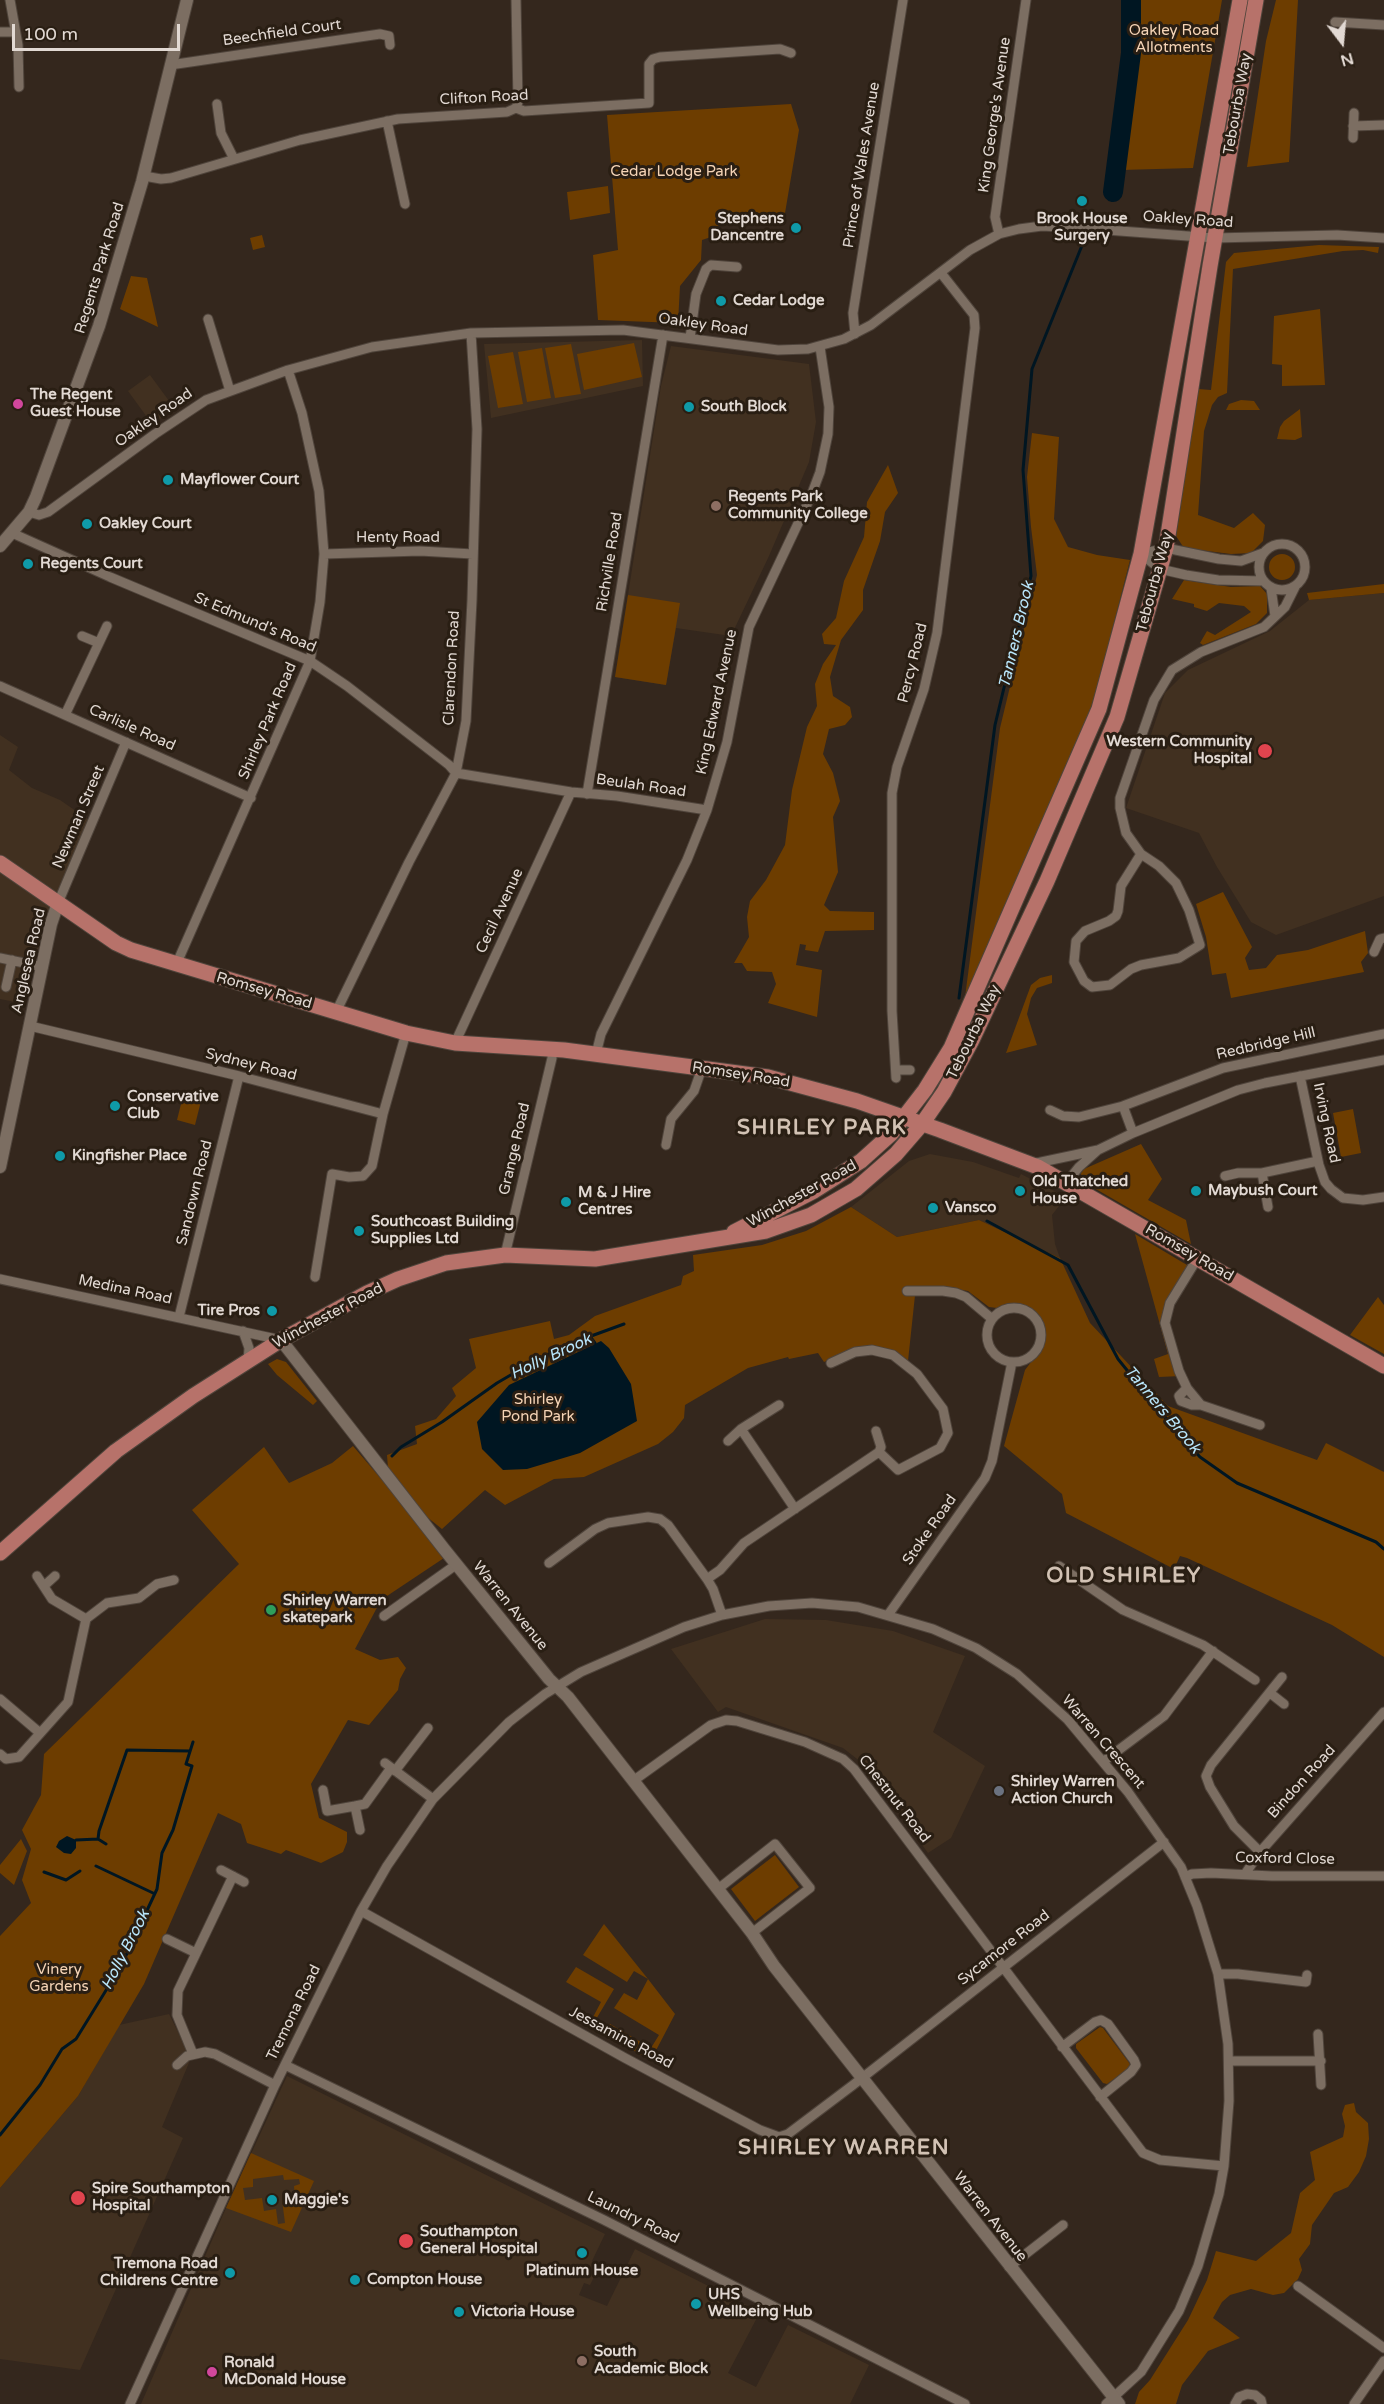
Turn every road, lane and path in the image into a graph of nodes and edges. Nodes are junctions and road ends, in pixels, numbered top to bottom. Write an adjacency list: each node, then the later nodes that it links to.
1 (10, 0): 11 (street)
2 (187, 0): 14 (street, Regents Park Road)
3 (516, 0): 17 (street)
4 (903, 0): 34 (street, Prince of Wales Avenue)
5 (1026, 0): 26 (street, King George's Avenue)
6 (1240, 0): 27 (main road, Tebourba Way)
7 (1256, 0): 28 (main road, Tebourba Way)
8 (1335, 22): 9 (street)
9 (1384, 25)
10 (0, 32): 11 (street)
11 (15, 32): 15 (street)
12 (390, 45): 14 (street, Beechfield Court)
13 (791, 53): 17 (street, Clifton Road)
14 (170, 65): 24 (street, Regents Park Road)
15 (19, 87)
16 (217, 104): 23 (street)
17 (516, 108): 19 (street, Clifton Road)
18 (1354, 113): 21 (street)
19 (387, 121): 23 (street, Clifton Road); 25 (street)
20 (1384, 125): 21 (street)
21 (1353, 126): 22 (street)
22 (1353, 138)
23 (234, 159): 24 (street, Clifton Road)
24 (144, 176): 40 (street, Regents Park Road)
25 (405, 204)
26 (999, 234): 27 (street, Oakley Road); 31 (street, Oakley Road)
27 (1197, 237): 28 (street, Oakley Road); 47 (main road, Tebourba Way)
28 (1215, 238): 29 (street, Oakley Road); 43 (main road, Tebourba Way)
29 (1384, 238)
30 (737, 267): 36 (street)
31 (941, 273): 34 (street, Oakley Road); 83 (street, Percy Road)
32 (208, 319): 39 (street)
33 (471, 333): 35 (street, Oakley Road); 38 (street, Oakley Road); 46 (street, Clarendon Road)
34 (855, 334): 37 (street, Oakley Road)
35 (663, 335): 36 (street, Oakley Road); 61 (street, Richville Road)
36 (690, 338): 37 (street, Oakley Road)
37 (820, 347): 63 (street, King Edward Avenue)
38 (288, 370): 39 (street, Oakley Road); 45 (street, Shirley Park Road)
39 (230, 391): 40 (street, Oakley Road)
40 (29, 512): 41 (street, Regents Park Road)
41 (12, 532): 42 (street, Regents Park Road); 55 (street, St Edmund's Road)
42 (0, 546)
43 (1166, 548): 44 (street); 47 (street); 48 (main road, Tebourba Way)
44 (1263, 553): 49 (street); 50 (street)
45 (324, 554): 46 (street, Henty Road); 55 (street, Shirley Park Road)
46 (473, 554): 59 (street, Clarendon Road)
47 (1141, 554): 48 (street); 89 (main road, Tebourba Way)
48 (1160, 569): 49 (street); 90 (main road, Tebourba Way)
49 (1268, 585): 50 (street); 51 (street)
50 (1295, 586): 51 (street)
51 (1275, 616): 64 (street)
52 (107, 626): 54 (street)
53 (82, 636): 54 (street)
54 (99, 643): 57 (street)
55 (310, 661): 59 (street, St Edmund's Road); 62 (street, Shirley Park Road)
56 (0, 686): 57 (street, Carlisle Road)
57 (65, 715): 58 (street, Carlisle Road)
58 (126, 742): 62 (street, Carlisle Road); 66 (street, Newman Street)
59 (456, 773): 60 (street); 74 (street, Clarendon Road)
60 (571, 792): 61 (street, Beulah Road); 78 (street, Cecil Avenue)
61 (587, 794): 63 (street, Beulah Road)
62 (251, 798): 71 (street, Shirley Park Road)
63 (707, 810): 80 (street, King Edward Avenue)
64 (1141, 854): 64 (street)
65 (0, 862): 66 (main road, Romsey Road)
66 (58, 903): 71 (main road, Romsey Road); 72 (street, Anglesea Road)
67 (1384, 938): 68 (street)
68 (1374, 952)
69 (0, 958): 70 (street)
70 (12, 960): 72 (street); 73 (street)
71 (176, 965): 74 (main road, Romsey Road)
72 (43, 967): 75 (street, Anglesea Road)
73 (6, 987)
74 (336, 1012): 76 (main road, Romsey Road)
75 (30, 1026): 84 (street, Sydney Road); 96 (street, Anglesea Road)
76 (406, 1033): 78 (main road, Romsey Road); 88 (street)
77 (1384, 1034): 86 (street, Redbridge Hill)
78 (455, 1043): 79 (main road, Romsey Road)
79 (552, 1050): 80 (main road, Romsey Road); 103 (street, Grange Road)
80 (596, 1054): 82 (main road, Romsey Road)
81 (1384, 1060): 85 (street)
82 (702, 1068): 89 (main road, Romsey Road); 92 (street)
83 (910, 1070)
84 (239, 1076): 88 (street, Sydney Road); 108 (street, Sandown Road)
85 (1300, 1076): 91 (street); 94 (street, Irving Road)
86 (1123, 1106): 87 (street, Redbridge Hill); 91 (street)
87 (1050, 1110)
88 (383, 1114): 105 (street)
89 (905, 1118): 90 (main road, Romsey Road); 102 (main road, Winchester Road)
90 (922, 1124): 95 (main road, Romsey Road); 102 (main road, Winchester Road)
91 (1133, 1133): 93 (street)
92 (666, 1145)
93 (1098, 1150): 95 (street); 99 (street)
94 (1318, 1161): 97 (street); 100 (street, Irving Road)
95 (1032, 1164): 99 (main road, Romsey Road)
96 (0, 1167)
97 (1262, 1173): 98 (street); 101 (street)
98 (1225, 1176)
99 (1067, 1182): 104 (main road, Romsey Road)
100 (1384, 1197)
101 (1268, 1207)
102 (720, 1239): 103 (main road, Winchester Road)
103 (507, 1250): 111 (main road, Winchester Road)
104 (1197, 1259): 115 (main road, Romsey Road); 117 (street)
105 (315, 1277)
106 (0, 1279): 108 (street, Medina Road)
107 (907, 1291): 109 (street)
108 (179, 1317): 110 (street, Medina Road)
109 (992, 1318): 113 (street); 113 (street)
110 (243, 1331): 111 (street, Medina Road); 112 (street)
111 (281, 1340): 112 (main road, Winchester Road); 124 (street, Warren Avenue)
112 (248, 1360): 123 (main road, Winchester Road)
113 (1012, 1362): 133 (street, Stoke Road)
114 (831, 1363): 121 (street)
115 (1384, 1366)
116 (778, 1405): 118 (street)
117 (1260, 1425)
118 (741, 1429): 120 (street); 122 (street)
119 (876, 1431): 121 (street)
120 (728, 1441)
121 (879, 1452): 122 (street)
122 (795, 1509): 129 (street)
123 (0, 1553)
124 (457, 1563): 134 (street); 139 (street, Warren Avenue)
125 (549, 1563): 129 (street)
126 (1059, 1566): 136 (street)
127 (37, 1576): 131 (street)
128 (56, 1576): 131 (street)
129 (707, 1579): 132 (street)
130 (174, 1580): 135 (street)
131 (45, 1585): 135 (street)
132 (722, 1615): 133 (street, Warren Crescent); 139 (street, Warren Crescent)
133 (888, 1615): 147 (street, Warren Crescent)
134 (384, 1616)
135 (86, 1619): 145 (street)
136 (1213, 1651): 138 (street); 147 (street)
137 (1282, 1677): 140 (street)
138 (1255, 1680)
139 (557, 1687): 149 (street, Warren Avenue); 151 (street, Tremona Road)
140 (1269, 1693): 142 (street); 155 (street)
141 (0, 1699): 145 (street)
142 (1284, 1704)
143 (1384, 1713): 155 (street, Bindon Road)
144 (429, 1728): 148 (street)
145 (40, 1733): 146 (street)
146 (2, 1760)
147 (1104, 1761): 154 (street, Warren Crescent)
148 (391, 1767): 151 (street); 152 (street)
149 (633, 1781): 162 (street, Warren Avenue); 167 (street, Chestnut Road)
150 (322, 1790): 152 (street)
151 (434, 1799): 163 (street, Tremona Road)
152 (355, 1806): 153 (street)
153 (360, 1830)
154 (1164, 1842): 160 (street, Warren Crescent); 167 (street, Sycamore Road)
155 (1260, 1852): 157 (street, Bindon Road)
156 (221, 1870): 158 (street)
157 (1245, 1874): 159 (street, Coxford Close); 160 (street, Coxford Close)
158 (233, 1876): 161 (street); 166 (street)
159 (1384, 1876)
160 (1185, 1877): 168 (street, Warren Crescent)
161 (244, 1882)
162 (718, 1889): 164 (street, Warren Avenue); 164 (street)
163 (361, 1911): 176 (street, Tremona Road); 177 (street, Jessamine Road)
164 (752, 1933): 177 (street, Warren Avenue)
165 (167, 1939): 166 (street)
166 (196, 1953): 172 (street)
167 (1002, 1968): 171 (street, Chestnut Road); 177 (street, Sycamore Road)
168 (1218, 1974): 169 (street); 173 (street, Warren Crescent)
169 (1307, 1975)
170 (1318, 2034): 174 (street)
171 (1062, 2047): 180 (street, Chestnut Road); 180 (street)
172 (193, 2054): 175 (street); 178 (street)
173 (1229, 2061): 174 (street); 181 (street, Warren Crescent)
174 (1321, 2061): 179 (street)
175 (177, 2065)
176 (285, 2065): 178 (street, Tremona Road); 189 (street, Laundry Road)
177 (862, 2078): 183 (street, Warren Avenue)
178 (275, 2085): 188 (street, Tremona Road)
179 (1321, 2085)
180 (1100, 2097): 181 (street, Chestnut Road)
181 (1224, 2166): 187 (street, Warren Crescent)
182 (1063, 2225): 183 (street)
183 (1009, 2267): 187 (street, Warren Avenue)
184 (1298, 2286): 185 (street)
185 (1384, 2348)
186 (1384, 2361): 192 (street)
187 (1113, 2402)
188 (130, 2404)
189 (965, 2404)
190 (1235, 2404): 191 (street)
191 (1262, 2404)
192 (1354, 2404)

